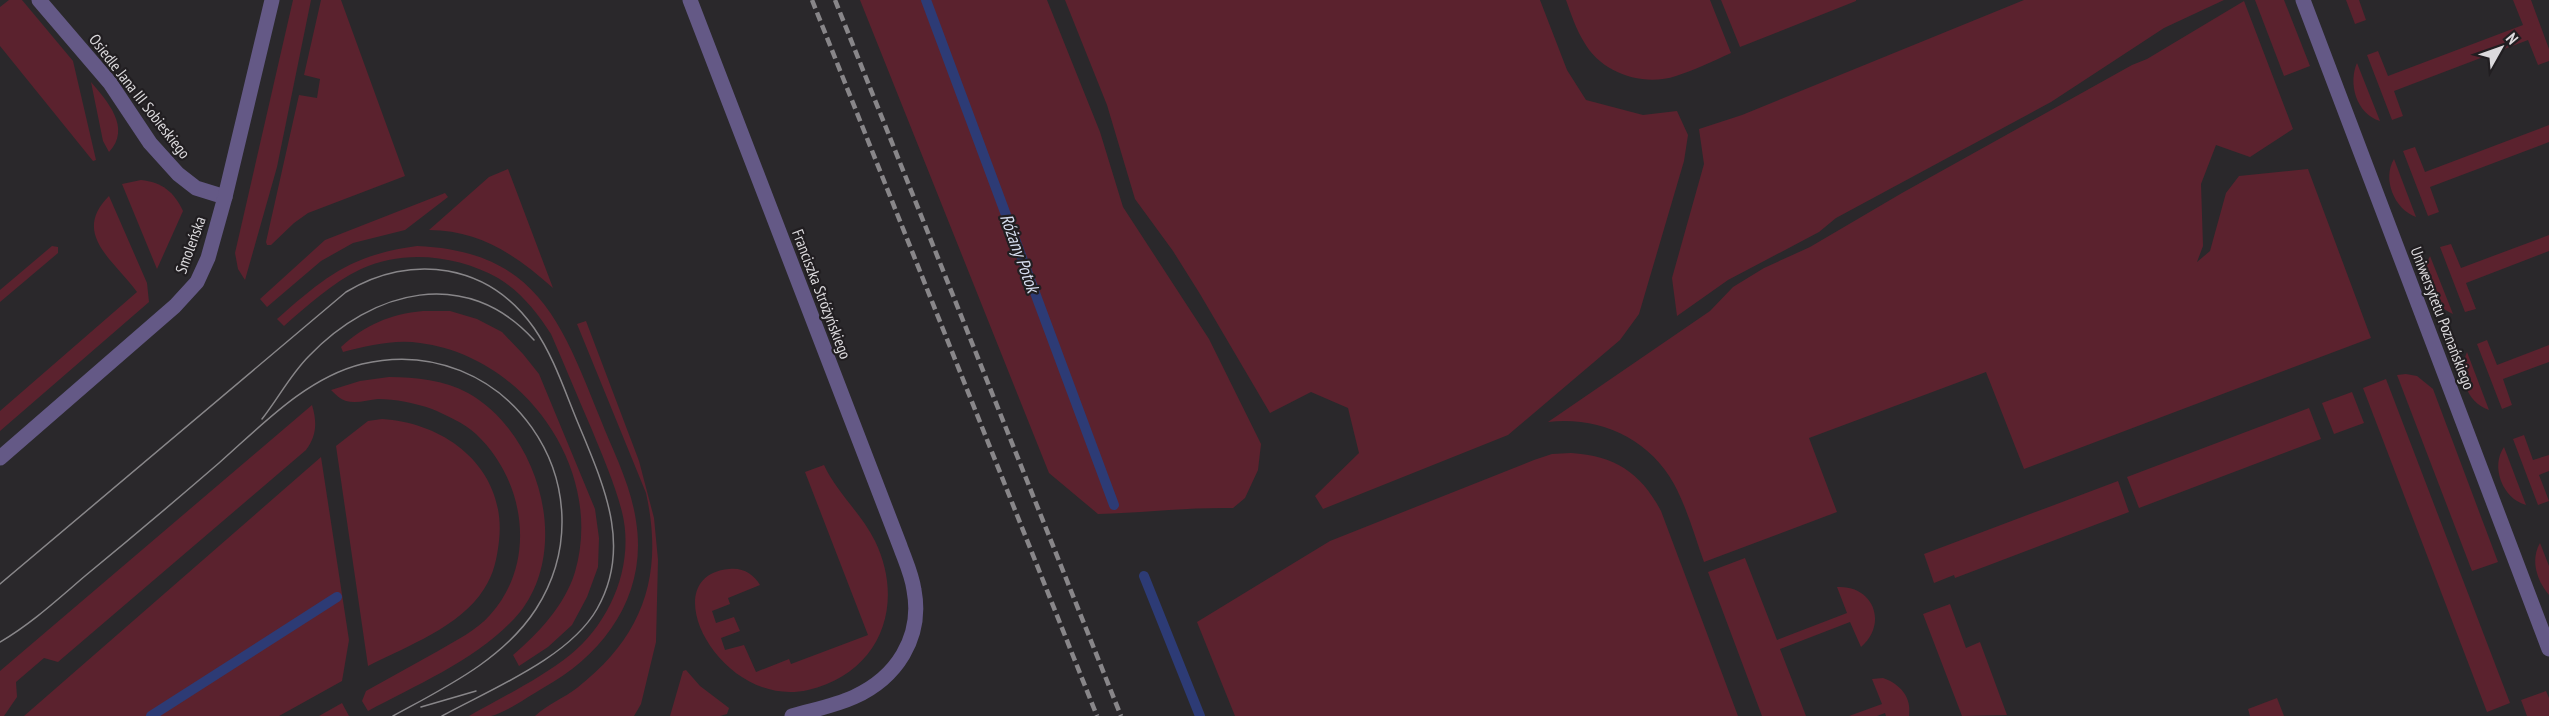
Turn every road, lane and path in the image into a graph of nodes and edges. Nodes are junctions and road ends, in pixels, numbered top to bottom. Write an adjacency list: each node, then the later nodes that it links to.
1 (39, 0): 5 (street, Osiedle Jana III Sobieskiego)
2 (272, 0): 5 (street, Smoleńska)
3 (690, 0): 8 (street, Franciszka Stróżyńskiego)
4 (2303, 0): 7 (street, Uniwersytetu Poznańskiego)
5 (225, 197): 6 (street, Smoleńska)
6 (0, 458)
7 (2549, 649)
8 (792, 716)

